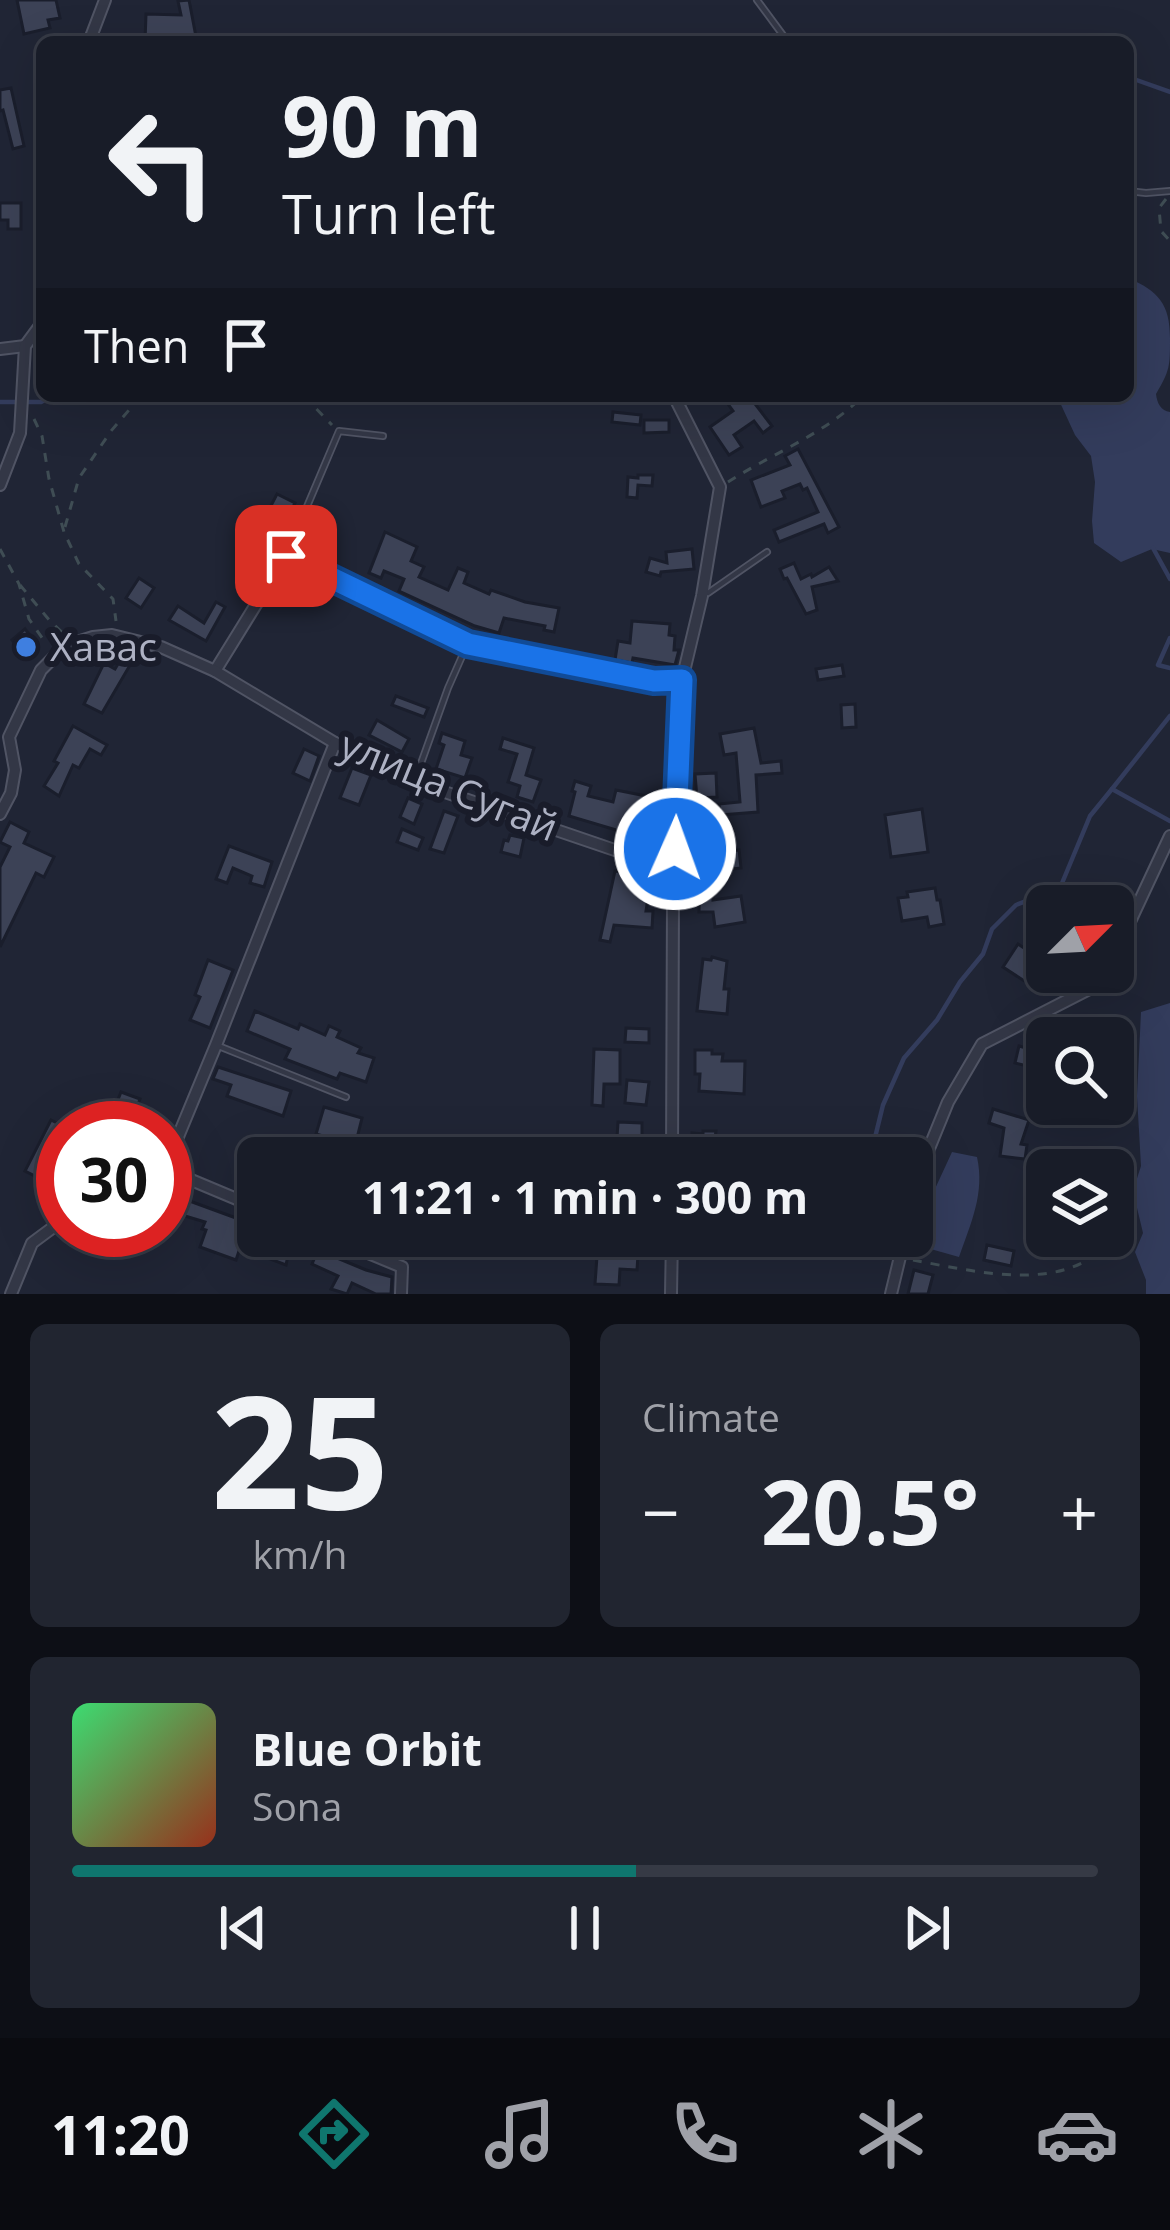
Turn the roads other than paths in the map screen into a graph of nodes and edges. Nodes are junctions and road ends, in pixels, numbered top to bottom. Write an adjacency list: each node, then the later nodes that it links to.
1 (105, 0): 3 (street)
2 (758, 0): 4 (lane)
3 (91, 36)
4 (784, 36)
5 (1168, 191): 6 (lane)
6 (1134, 192)
7 (36, 331): 8 (street)
8 (25, 346): 9 (street); 12 (street)
9 (0, 349)
10 (677, 402): 15 (street)
11 (383, 436): 14 (lane)
12 (0, 485)
13 (767, 552): 15 (lane)
14 (286, 556): 16 (street); 17 (street)
15 (702, 596): 18 (street)
16 (468, 644): 18 (street); 21 (lane)
17 (215, 671): 19 (street, улица Сугай); 20 (street, улица Сугай)
18 (682, 680): 24 (street)
19 (4, 734): 22 (street)
20 (335, 743): 21 (street, улица Сугай); 29 (street)
21 (415, 780): 25 (street, улица Сугай)
22 (0, 814)
23 (1170, 836): 27 (street)
24 (675, 849): 25 (street); 26 (street)
25 (641, 859): 26 (street)
26 (673, 899): 32 (street)
27 (1134, 913)
28 (1077, 993): 33 (street)
29 (217, 1045): 30 (lane); 31 (street)
30 (346, 1097)
31 (192, 1104)
32 (672, 1137)
33 (933, 1139)
34 (192, 1180): 35 (street)
35 (237, 1199)
36 (36, 1240): 40 (street)
37 (378, 1257): 41 (street)
38 (672, 1257): 42 (street)
39 (900, 1257): 43 (street)
40 (11, 1294)
41 (401, 1294)
42 (671, 1294)
43 (891, 1294)

